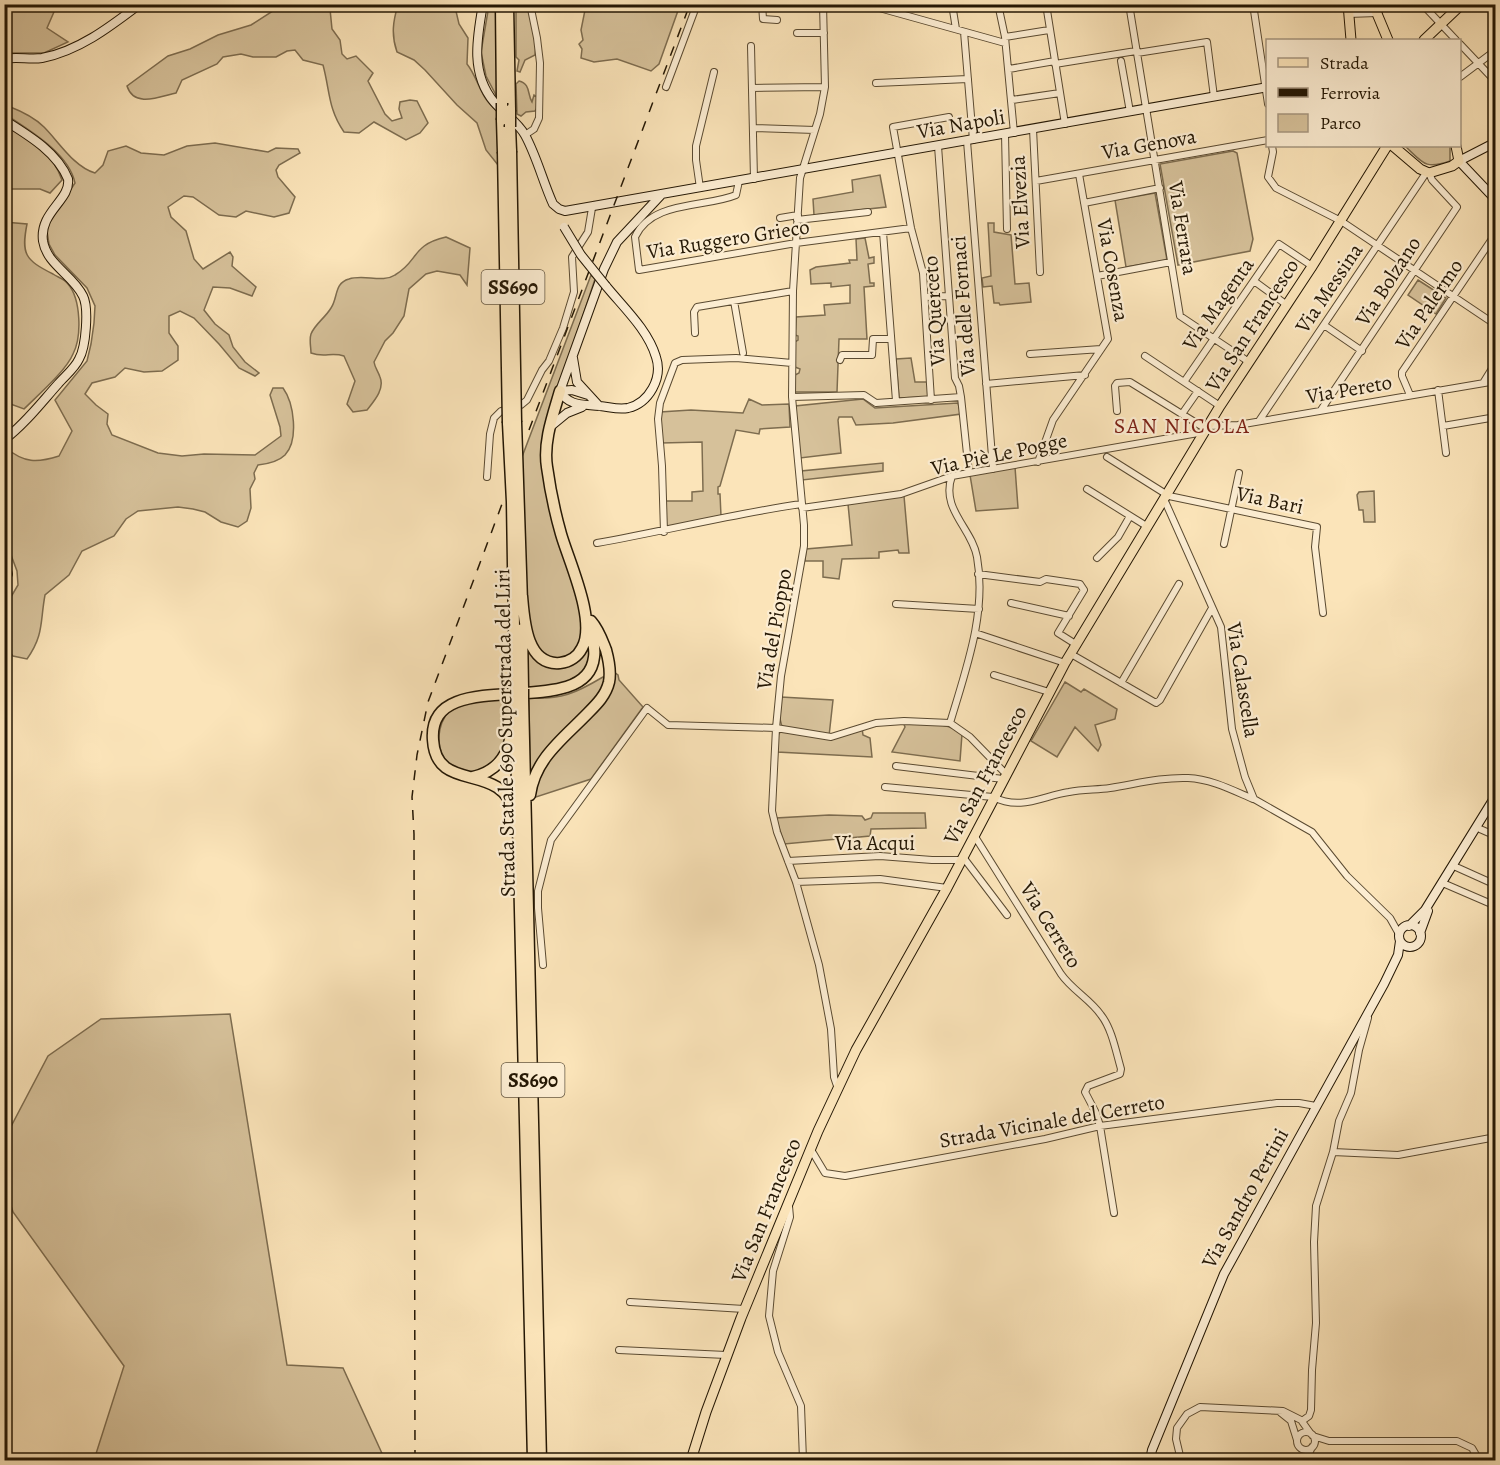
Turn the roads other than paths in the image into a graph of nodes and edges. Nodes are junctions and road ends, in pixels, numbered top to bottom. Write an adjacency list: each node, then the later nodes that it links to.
1 (140, 4): 38 (main road)
2 (483, 4): 67 (main road)
3 (501, 4): 56 (highway, Strada Statale 690 Superstrada del Liri / SS690)
4 (508, 4): 56 (highway, Strada Statale 690 Superstrada del Liri / SS690)
5 (530, 4): 67 (street)
6 (697, 4): 49 (street)
7 (762, 4): 22 (street)
8 (823, 4): 28 (street, Via del Pioppo)
9 (865, 4): 24 (street)
10 (952, 4): 24 (street)
11 (998, 4): 33 (street)
12 (1046, 4): 25 (street)
13 (1129, 4): 37 (street, Via Ferrara)
14 (1253, 4): 47 (street)
15 (1384, 4): 20 (street)
16 (1422, 4): 23 (street)
17 (1462, 4): 23 (main road)
18 (1489, 4): 21 (street)
19 (1348, 9): 20 (street); 29 (main road)
20 (1375, 9): 30 (main road)
21 (1496, 11)
22 (777, 20)
23 (1441, 24): 31 (main road); 32 (street)
24 (956, 29): 26 (street)
25 (1050, 30): 33 (street); 40 (street)
26 (964, 32): 33 (street); 45 (street, Via delle Fornaci)
27 (797, 33): 28 (street)
28 (824, 33): 50 (street, Via del Pioppo)
29 (1351, 39)
30 (1388, 39)
31 (1425, 39)
32 (1455, 39)
33 (1005, 40): 42 (street)
34 (1461, 45): 41 (street)
35 (751, 46): 52 (street)
36 (1496, 50): 41 (street)
37 (1137, 52): 40 (street); 54 (street); 57 (street, Via Ferrara)
38 (4, 59)
39 (1121, 61): 58 (street)
40 (1055, 62): 42 (street); 53 (street)
41 (1478, 64): 44 (street); 48 (street)
42 (1009, 69): 55 (street)
43 (714, 72): 85 (street)
44 (1461, 76)
45 (968, 79): 46 (street); 68 (street, Via delle Fornaci)
46 (876, 82)
47 (1266, 82)
48 (1496, 82)
49 (666, 87)
50 (825, 87): 52 (street); 64 (street, Via del Pioppo)
51 (1266, 87): 54 (main road, Via Napoli)
52 (752, 88): 62 (street)
53 (1060, 93): 55 (street); 61 (street)
54 (1214, 97): 57 (main road, Via Napoli)
55 (1012, 100): 65 (street)
56 (506, 106): 153 (highway, Strada Statale 690 Superstrada del Liri / SS690, bridge)
57 (1147, 109): 58 (main road, Via Napoli); 77 (street, Via Ferrara)
58 (1130, 112): 61 (main road, Via Napoli)
59 (950, 117): 76 (street)
60 (4, 120): 157 (main road)
61 (1065, 124): 63 (main road, Via Napoli)
62 (753, 128): 64 (street); 82 (street)
63 (1033, 129): 65 (main road, Via Napoli); 84 (street, Via Elvezia)
64 (814, 130): 79 (street, Via del Pioppo)
65 (1014, 132): 66 (main road, Via Napoli)
66 (1005, 134): 68 (main road, Via Napoli); 97 (street)
67 (525, 135): 91 (main road)
68 (970, 140): 71 (main road, Via Napoli); 135 (street, Via delle Fornaci)
69 (1266, 140): 77 (street, Via Genova)
70 (1496, 142): 78 (main road)
71 (938, 146): 76 (main road, Via Napoli); 111 (street, Via Querceto)
72 (1272, 147): 95 (street)
73 (1386, 147): 95 (main road, Via San Francesco)
74 (1394, 147): 80 (main road)
75 (1456, 147): 78 (main road)
76 (897, 153): 79 (main road, Via Napoli); 96 (street)
77 (1155, 160): 81 (street, Via Genova); 86 (street, Via Ferrara)
78 (1459, 161): 80 (main road); 88 (main road)
79 (802, 171): 82 (main road, Via Napoli); 94 (street, Via del Pioppo)
80 (1427, 173): 102 (street, Via Messina); 106 (street, Via Bolzano)
81 (1079, 174): 84 (street, Via Genova); 89 (street, Via Cosenza)
82 (754, 179): 83 (main road, Via Napoli)
83 (739, 181): 85 (main road, Via Napoli); 101 (street, Via Ruggero Grieco)
84 (1036, 181): 107 (street, Via Elvezia)
85 (700, 188): 87 (main road, Via Napoli)
86 (1160, 188): 89 (street); 104 (street, Via Ferrara)
87 (662, 195): 90 (main road, Via Napoli); 123 (main road)
88 (1496, 200)
89 (1084, 202): 108 (street, Via Cosenza)
90 (592, 208): 91 (main road, Via Napoli); 165 (street)
91 (559, 210): 146 (main road, bridge)
92 (868, 212): 94 (street)
93 (780, 218): 94 (street)
94 (797, 218): 101 (street, Via del Pioppo)
95 (1341, 221): 102 (street); 105 (main road, Via San Francesco)
96 (911, 228): 98 (street, Via Ruggero Grieco); 112 (street)
97 (1007, 229)
98 (882, 232): 101 (street, Via Ruggero Grieco); 119 (street)
99 (1496, 233): 100 (street, Via Palermo)
100 (1490, 242): 103 (street); 113 (street, Via Palermo)
101 (796, 243): 110 (street, Via del Pioppo)
102 (1377, 246): 106 (street); 117 (street, Via Messina)
103 (1496, 248)
104 (1171, 262): 108 (street); 120 (street, Via Ferrara)
105 (1312, 266): 109 (street, Via Magenta); 115 (main road, Via San Francesco)
106 (1415, 271): 113 (street); 122 (street, Via Bolzano)
107 (1040, 272)
108 (1097, 276): 121 (street, Via Cosenza)
109 (1254, 282): 115 (street); 120 (street, Via Magenta)
110 (793, 291): 114 (street); 130 (street, Via del Pioppo)
111 (949, 296): 112 (street); 142 (street, Via Querceto)
112 (926, 297): 143 (street)
113 (1454, 297): 116 (street); 140 (street, Via Palermo)
114 (734, 301): 118 (street); 124 (street)
115 (1287, 305): 128 (main road, Via San Francesco)
116 (1493, 323)
117 (1324, 325): 122 (street); 152 (street, Via Messina)
118 (695, 333)
119 (891, 339): 127 (street); 144 (street)
120 (1213, 339): 128 (street); 133 (street, Via Magenta)
121 (1101, 349): 125 (street); 131 (street, Via Cosenza)
122 (1362, 351): 148 (street, Via Bolzano)
123 (573, 352): 137 (main road); 139 (main road)
124 (743, 353)
125 (1030, 354)
126 (1145, 356): 133 (street)
127 (840, 360)
128 (1249, 362): 147 (main road, Via San Francesco)
129 (1496, 362): 134 (street)
130 (792, 363): 141 (street, Via del Pioppo); 172 (street)
131 (1085, 375): 135 (street); 160 (street, Via Cosenza)
132 (1496, 381): 134 (street, Via Pereto)
133 (1184, 382): 138 (street)
134 (1483, 383): 136 (street, Via Pereto)
135 (986, 384): 161 (street, Via delle Fornaci)
136 (1438, 390): 140 (street, Via Pereto); 154 (street)
137 (560, 391): 139 (main road); 145 (main road); 155 (highway)
138 (1198, 391): 147 (street); 150 (street)
139 (588, 395): 146 (main road)
140 (1410, 395): 148 (street, Via Pereto)
141 (792, 397): 144 (street); 168 (street, Via del Pioppo)
142 (961, 398): 143 (street); 162 (street, Via Querceto)
143 (931, 400): 144 (street)
144 (896, 401)
145 (585, 406): 146 (main road); 155 (main road)
146 (599, 406)
147 (1220, 406): 156 (main road, Via San Francesco)
148 (1321, 410): 152 (street, Via Pereto)
149 (1117, 411): 150 (street)
150 (1182, 414): 156 (street)
151 (1496, 417): 154 (street)
152 (1259, 421): 156 (street, Via Pereto)
153 (512, 423): 180 (highway, Strada Statale 690 Superstrada del Liri / SS690); 194 (highway, Strada Statale 690 Superstrada del Liri / SS690)
154 (1443, 426): 158 (street)
155 (550, 427): 187 (highway)
156 (1206, 429): 160 (street, Via Piè Le Pogge); 167 (main road, Via San Francesco)
157 (4, 440)
158 (1446, 453)
159 (1107, 457): 167 (street, Via Bari)
160 (1038, 462): 161 (street, Via Piè Le Pogge)
161 (993, 469): 162 (street, Via Piè Le Pogge)
162 (969, 473): 164 (street, Via Piè Le Pogge)
163 (1239, 473): 169 (street)
164 (952, 476): 168 (street, Via Piè Le Pogge); 177 (street)
165 (487, 477)
166 (1087, 489): 170 (street)
167 (1166, 497): 169 (street, Via Bari); 171 (main road, Via San Francesco); 183 (street, Via Calascella)
168 (801, 506): 172 (street, Via Piè Le Pogge); 196 (street, Via del Pioppo)
169 (1230, 509): 174 (street); 185 (street, Via Bari)
170 (1130, 516): 171 (street); 175 (street)
171 (1148, 527): 189 (main road, Via San Francesco)
172 (664, 532): 173 (street, Via Piè Le Pogge)
173 (597, 543)
174 (1224, 544)
175 (1096, 558)
176 (4, 561): 178 (main road)
177 (978, 574): 184 (street); 186 (street)
178 (4, 583)
179 (1179, 584): 192 (street)
180 (522, 596): 187 (highway); 194 (highway, Strada Statale 690 Superstrada del Liri / SS690)
181 (1011, 603): 186 (street)
182 (896, 604): 184 (street)
183 (1212, 608): 192 (street); 203 (street, Via Calascella)
184 (979, 609): 188 (street)
185 (1323, 613)
186 (1069, 616): 189 (street)
187 (588, 618): 194 (highway); 208 (highway)
188 (975, 633): 190 (street); 195 (street)
189 (1074, 650): 190 (main road, Via San Francesco); 192 (street)
190 (1065, 663): 193 (main road, Via San Francesco)
191 (994, 675): 193 (street)
192 (1121, 683)
193 (1048, 692): 199 (main road, Via San Francesco)
194 (517, 694): 198 (highway); 198 (highway); 208 (highway, Strada Statale 690 Superstrada del Liri / SS690)
195 (950, 723): 196 (street); 199 (street)
196 (776, 728): 210 (street, Via del Pioppo); 224 (street)
197 (896, 766): 199 (street)
198 (472, 777): 208 (highway)
199 (1005, 777): 202 (main road, Via San Francesco)
200 (885, 787): 202 (street)
201 (1496, 795): 219 (main road, Via Sandro Pertini)
202 (993, 797): 203 (street); 206 (main road, Via San Francesco)
203 (1254, 799): 218 (street)
204 (1496, 806): 205 (main road, Via Sandro Pertini)
205 (1480, 830): 207 (street); 211 (main road, Via Sandro Pertini)
206 (974, 834): 209 (main road, Via San Francesco); 228 (street, Via Cerreto)
207 (1496, 836)
208 (523, 837): 246 (highway, Strada Statale 690 Superstrada del Liri / SS690); 247 (highway, Strada Statale 690 Superstrada del Liri / SS690)
209 (962, 858): 210 (street, Via Acqui); 215 (main road, Via San Francesco); 217 (street)
210 (789, 861): 212 (street, Via del Pioppo)
211 (1456, 867): 213 (main road, Via Sandro Pertini); 214 (street)
212 (796, 882): 215 (street); 226 (street, Via del Pioppo)
213 (1445, 884): 216 (street); 220 (main road, Via Sandro Pertini)
214 (1496, 885)
215 (947, 888): 226 (main road, Via San Francesco)
216 (1496, 906)
217 (1007, 915)
218 (1390, 918): 219 (street); 221 (street)
219 (1407, 926): 220 (main road); 221 (main road, Via Sandro Pertini)
220 (1420, 933): 222 (main road, Via Sandro Pertini)
221 (1400, 937): 222 (main road); 223 (main road, Via Sandro Pertini)
222 (1410, 947): 223 (main road, Via Sandro Pertini)
223 (1395, 962): 225 (main road, Via Sandro Pertini)
224 (543, 965)
225 (1369, 1011): 227 (main road, Via Sandro Pertini); 231 (street)
226 (837, 1086): 230 (main road, Via San Francesco)
227 (1316, 1106): 228 (street, Strada Vicinale del Cerreto); 245 (main road, Via Sandro Pertini)
228 (1100, 1126): 230 (street, Strada Vicinale del Cerreto); 233 (street, Via Cerreto)
229 (1496, 1137): 231 (street)
230 (810, 1148): 232 (main road, Via San Francesco)
231 (1333, 1152): 239 (street)
232 (788, 1205): 235 (main road, Via San Francesco); 249 (street)
233 (1114, 1213)
234 (630, 1302): 235 (street)
235 (744, 1309): 237 (main road, Via San Francesco)
236 (619, 1350): 237 (street)
237 (726, 1355): 248 (main road, Via San Francesco)
238 (1275, 1410): 239 (street); 241 (street); 250 (street)
239 (1302, 1421): 240 (street)
240 (1312, 1435): 241 (street); 242 (street); 243 (street)
241 (1297, 1440): 244 (street)
242 (1329, 1441): 243 (street); 252 (street)
243 (1312, 1446): 244 (street); 251 (street)
244 (1300, 1448): 251 (street)
245 (1149, 1458)
246 (533, 1461)
247 (541, 1461)
248 (691, 1461)
249 (803, 1461)
250 (1181, 1461)
251 (1305, 1461)
252 (1479, 1461)

